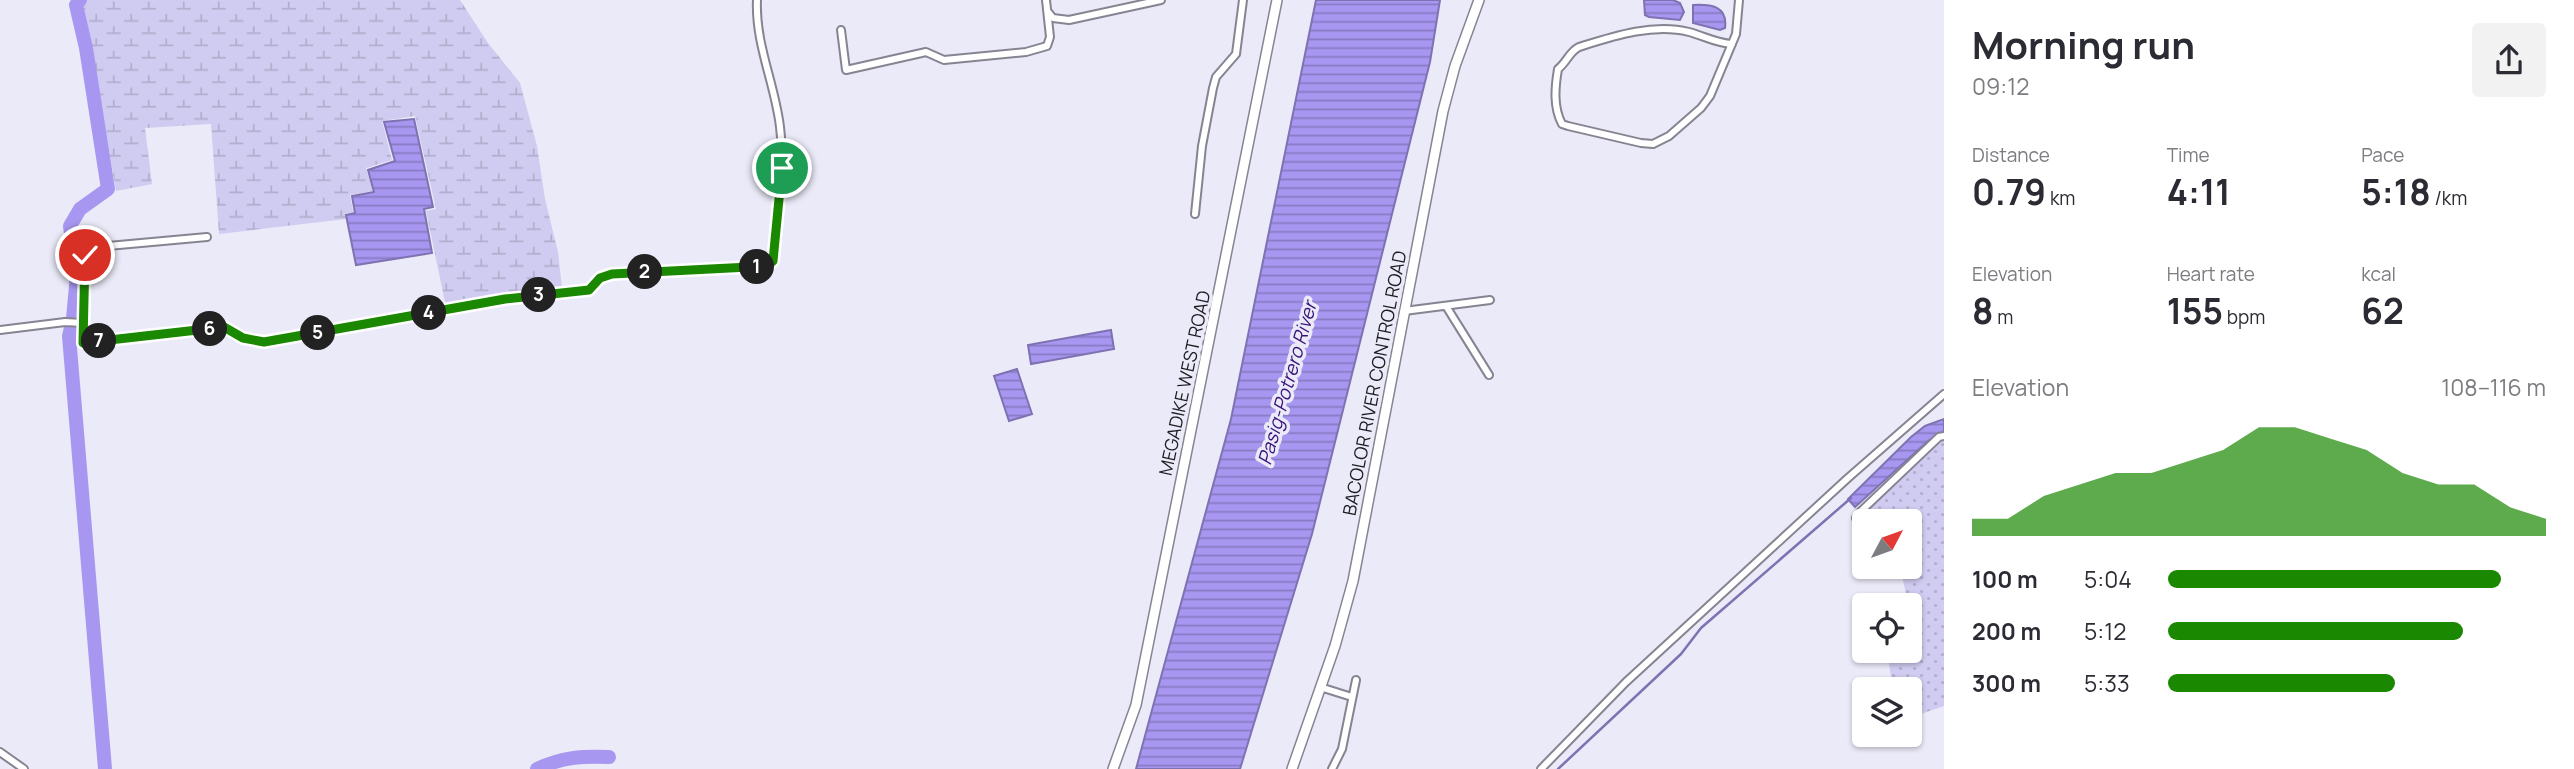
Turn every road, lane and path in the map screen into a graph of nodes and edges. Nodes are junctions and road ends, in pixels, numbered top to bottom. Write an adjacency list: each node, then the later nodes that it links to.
1 (757, 0): 16 (street)
2 (1046, 0): 8 (street)
3 (1161, 0): 8 (street)
4 (1243, 0): 11 (street)
5 (1277, 0): 27 (street, MEGADIKE WEST ROAD)
6 (1479, 0): 15 (street, BACOLOR RIVER CONTROL ROAD)
7 (1739, 0): 10 (street)
8 (1048, 12): 9 (street)
9 (841, 30)
10 (1732, 44): 10 (street)
11 (1195, 214)
12 (207, 237): 16 (street)
13 (1490, 300): 14 (street)
14 (1446, 306): 15 (street); 18 (street)
15 (1404, 311): 23 (street, BACOLOR RIVER CONTROL ROAD)
16 (81, 323): 17 (street)
17 (0, 330)
18 (1489, 375)
19 (1944, 394): 30 (street)
20 (1944, 436): 21 (street)
21 (1863, 509)
22 (1356, 680): 24 (street)
23 (1320, 687): 24 (street); 28 (street, BACOLOR RIVER CONTROL ROAD)
24 (1352, 697): 29 (street)
25 (0, 752): 26 (street)
26 (24, 769)
27 (1113, 769)
28 (1292, 769)
29 (1332, 769)
30 (1541, 769)

